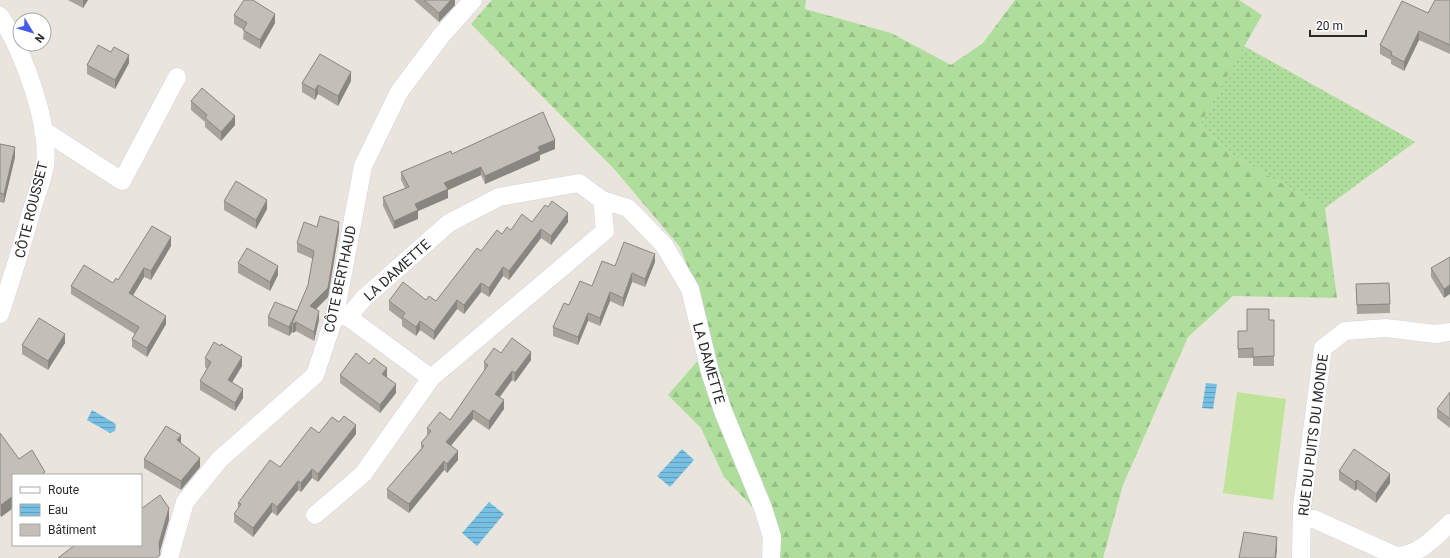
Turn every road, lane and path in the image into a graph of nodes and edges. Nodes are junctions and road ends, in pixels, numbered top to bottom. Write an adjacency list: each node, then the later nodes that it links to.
1 (473, 0): 7 (street, CÔTE BERTHAUD)
2 (0, 16): 4 (street, CÔTE ROUSSET)
3 (177, 77): 4 (street)
4 (43, 130): 6 (street, CÔTE ROUSSET)
5 (602, 200): 7 (street, LA DAMETTE); 9 (street); 14 (street, LA DAMETTE)
6 (0, 314)
7 (342, 316): 9 (street); 13 (street, CÔTE BERTHAUD)
8 (1450, 332): 11 (street, RUE DU PUITS DU MONDE)
9 (431, 378): 10 (street)
10 (315, 515)
11 (1302, 519): 12 (street); 15 (street, RUE DU PUITS DU MONDE)
12 (1450, 522)
13 (169, 558)
14 (771, 558)
15 (1301, 558)

